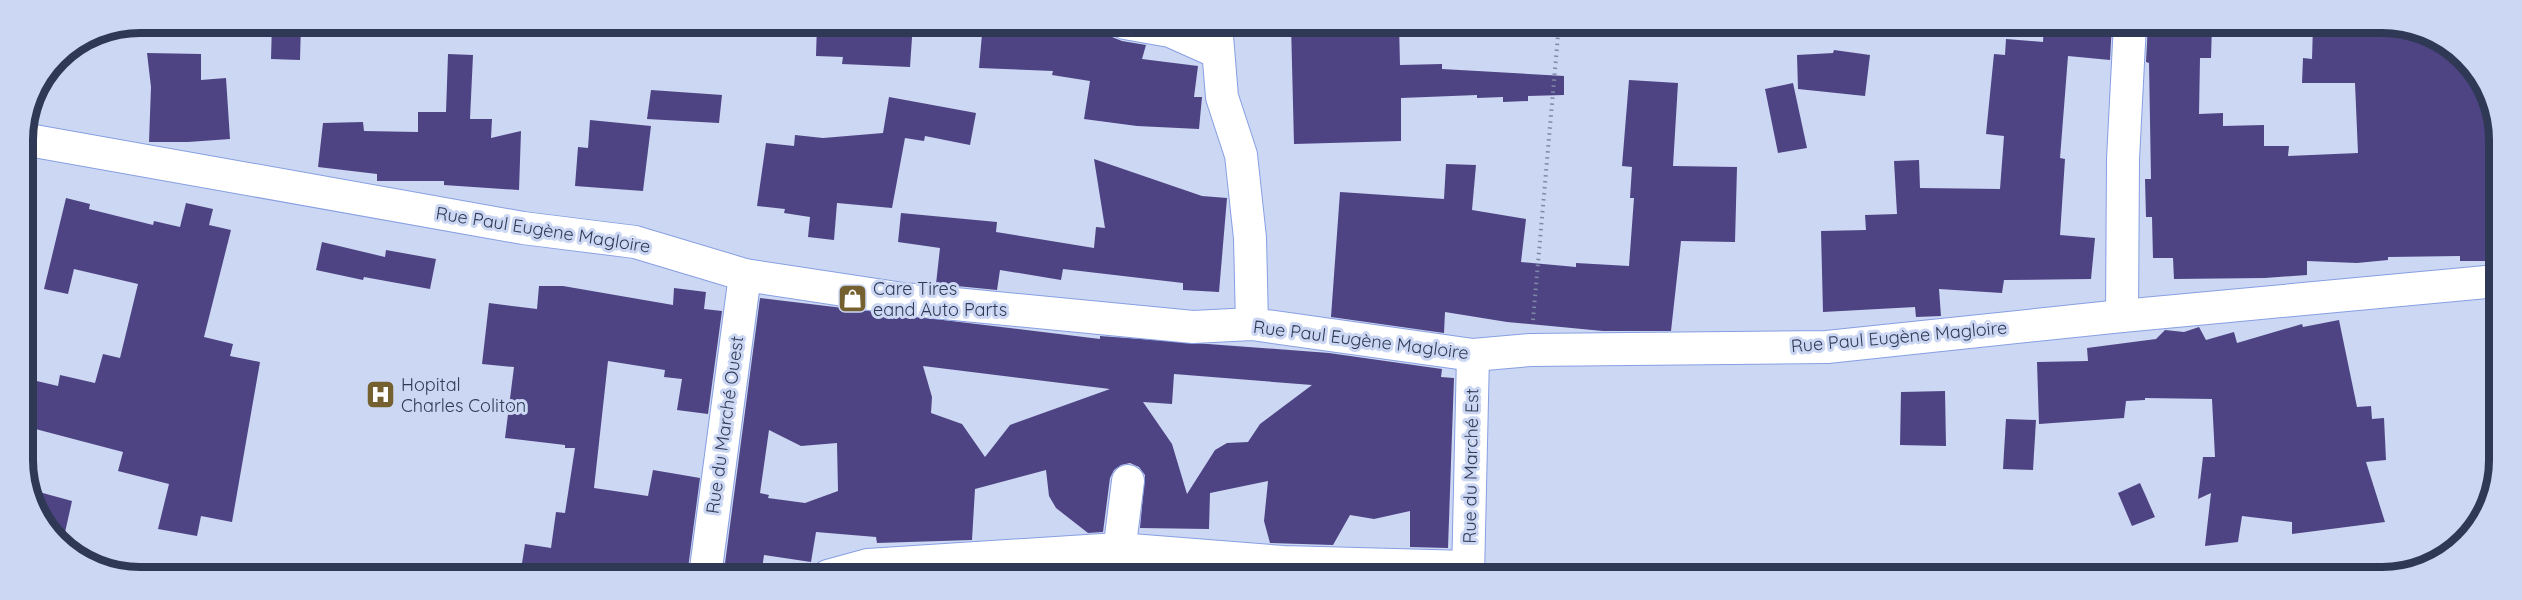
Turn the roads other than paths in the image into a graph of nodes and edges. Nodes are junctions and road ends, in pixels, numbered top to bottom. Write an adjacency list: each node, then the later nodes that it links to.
1 (1183, 33): 3 (street)
2 (2130, 33): 7 (street)
3 (1216, 38): 8 (street)
4 (33, 140): 5 (street, Rue Paul Eugène Magloire)
5 (745, 275): 8 (street, Rue Paul Eugène Magloire); 12 (street, Rue du Marché Ouest)
6 (2489, 282): 7 (street, Rue Paul Eugène Magloire)
7 (2122, 316): 9 (street, Rue Paul Eugène Magloire)
8 (1252, 324): 9 (street, Rue Paul Eugène Magloire)
9 (1473, 355): 15 (street, Rue du Marché Est)
10 (1128, 481): 11 (street)
11 (1117, 563): 13 (street); 14 (street)
12 (706, 567)
13 (861, 567)
14 (1376, 567)
15 (1468, 567)

